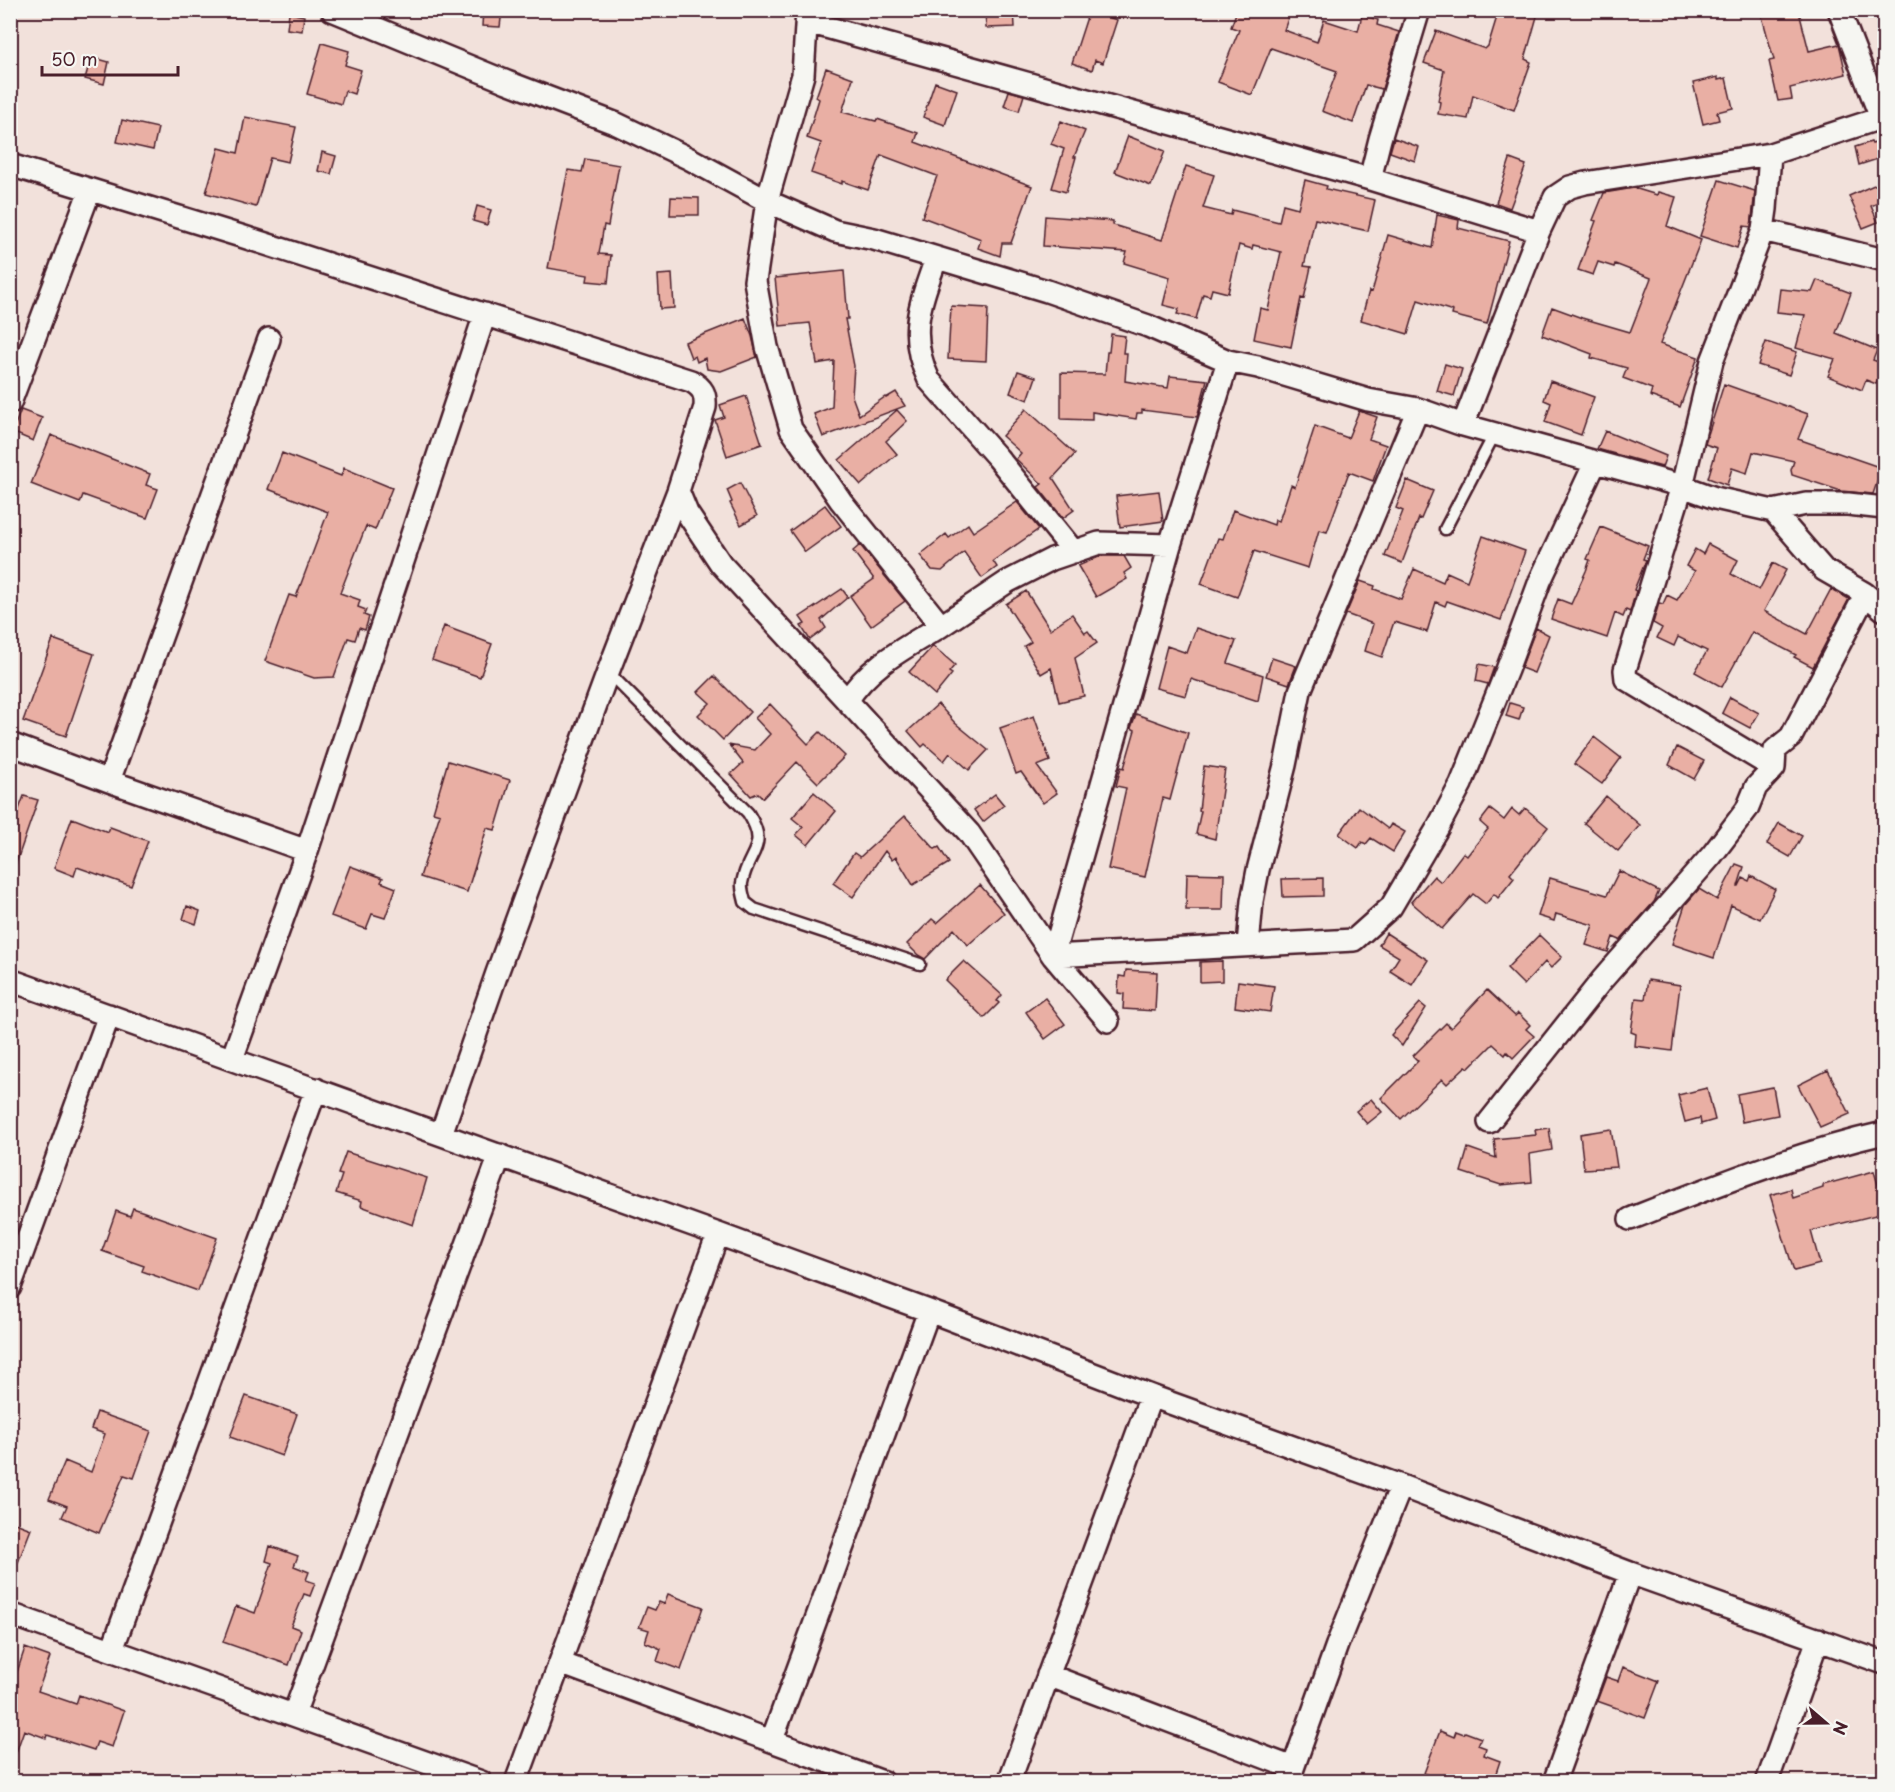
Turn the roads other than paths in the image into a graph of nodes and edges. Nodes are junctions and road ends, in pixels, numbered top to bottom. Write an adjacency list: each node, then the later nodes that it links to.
1 (332, 10): 10 (street)
2 (1419, 10): 8 (street)
3 (1839, 10): 5 (street)
4 (808, 16): 8 (street); 10 (street)
5 (1883, 117): 6 (street)
6 (1770, 154): 11 (street); 12 (street)
7 (10, 165): 9 (street)
8 (1370, 179): 12 (street)
9 (90, 190): 15 (street); 18 (street)
10 (767, 201): 13 (street); 32 (street)
11 (1763, 230): 14 (street); 23 (street)
12 (1539, 231): 20 (street)
13 (936, 259): 17 (street); 29 (street)
14 (1884, 260)
15 (485, 314): 24 (street); 38 (street)
16 (269, 339): 37 (street)
17 (1228, 362): 19 (street); 28 (street)
18 (10, 403)
19 (1418, 409): 20 (street); 39 (street)
20 (1463, 425): 21 (street)
21 (1495, 433): 22 (street); 27 (lane)
22 (1595, 463): 23 (street); 39 (street)
23 (1682, 486): 26 (street); 36 (street)
24 (678, 491): 33 (street); 34 (street)
25 (1884, 508): 26 (street)
26 (1773, 511): 30 (street)
27 (1445, 529)
28 (1170, 545): 29 (street); 40 (street)
29 (1074, 552): 32 (street)
30 (1864, 593): 31 (street); 36 (street)
31 (1884, 610)
32 (941, 626): 34 (street)
33 (608, 672): 41 (lane); 49 (street)
34 (847, 701): 40 (street)
35 (10, 744): 37 (street)
36 (1774, 768): 47 (street)
37 (109, 781): 38 (street)
38 (307, 851): 45 (street)
39 (1248, 945): 40 (street)
40 (1053, 956): 44 (street)
41 (920, 964)
42 (10, 980): 43 (street)
43 (109, 1015): 45 (street); 53 (street)
44 (1108, 1022)
45 (232, 1059): 46 (street)
46 (316, 1089): 49 (street); 60 (street)
47 (1489, 1122)
48 (1884, 1133): 51 (street)
49 (441, 1134): 50 (street)
50 (500, 1155): 52 (street); 64 (street)
51 (1630, 1219)
52 (718, 1234): 54 (street); 61 (street)
53 (10, 1287)
54 (929, 1311): 55 (street); 65 (street)
55 (1151, 1396): 56 (street); 63 (street)
56 (1401, 1486): 57 (street); 66 (street)
57 (1630, 1573): 59 (street); 71 (street)
58 (10, 1614): 60 (street)
59 (1818, 1639): 62 (street); 72 (street)
60 (112, 1650): 64 (street)
61 (560, 1663): 65 (street); 68 (street)
62 (1884, 1663)
63 (1048, 1675): 66 (street); 70 (street)
64 (294, 1714): 67 (street)
65 (772, 1740): 69 (street)
66 (1291, 1775)
67 (481, 1782)
68 (516, 1782)
69 (883, 1782)
70 (1009, 1782)
71 (1554, 1782)
72 (1767, 1782)

